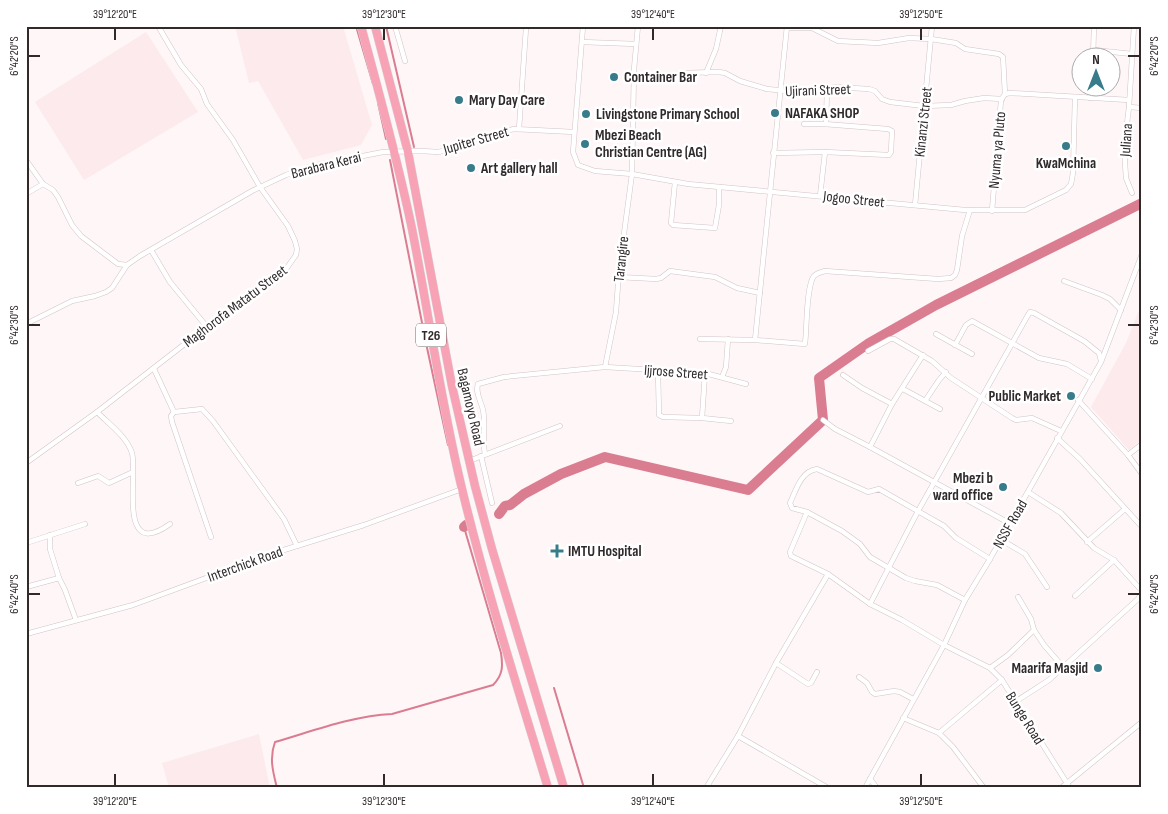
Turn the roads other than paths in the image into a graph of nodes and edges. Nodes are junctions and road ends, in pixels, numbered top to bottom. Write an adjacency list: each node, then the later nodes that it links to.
1 (158, 26): 44 (street, Maghorofa Matatu Street)
2 (361, 26): 36 (highway, Bagamoyo Road / T26)
3 (375, 26): 37 (highway, Bagamoyo Road / T26)
4 (395, 26): 19 (street)
5 (583, 26): 14 (street)
6 (638, 26): 15 (street, Tarangire)
7 (721, 26): 20 (street)
8 (932, 26): 13 (street, Kinanzi Street)
9 (1094, 26): 16 (street)
10 (1134, 26): 18 (street, Juliana)
11 (787, 27): 13 (street); 23 (street)
12 (526, 28): 34 (street)
13 (931, 39): 25 (street); 29 (street, Kinanzi Street)
14 (582, 42): 15 (street); 35 (street)
15 (636, 44): 21 (street, Tarangire)
16 (1094, 48)
17 (1120, 53): 18 (street)
18 (1132, 54): 28 (street, Juliana)
19 (405, 61)
20 (706, 73): 21 (street, Ujirani Street); 23 (street, Ujirani Street)
21 (635, 77): 41 (street, Tarangire)
22 (827, 89): 23 (street, Ujirani Street); 29 (street, Ujirani Street); 33 (street)
23 (780, 91): 39 (street)
24 (1070, 96): 25 (street, Nyuma ya Pluto)
25 (1003, 97): 29 (street, Ujirani Street); 52 (street, Nyuma ya Pluto)
26 (1075, 98): 52 (street, Jogoo Street)
27 (1090, 98): 28 (street, Nyuma ya Pluto)
28 (1129, 100): 30 (street, Juliana)
29 (924, 106): 50 (street, Kinanzi Street)
30 (1129, 107): 31 (street); 47 (street, Juliana)
31 (1142, 108)
32 (804, 124): 33 (street)
33 (826, 124): 38 (street)
34 (519, 129): 35 (street, Jupiter Street); 37 (street, Jupiter Street)
35 (574, 132): 41 (street, Jogoo Street)
36 (394, 151): 37 (street, Jupiter Street); 44 (street, Barabara Kerai); 105 (highway, Bagamoyo Road / T26)
37 (408, 152): 99 (highway, Bagamoyo Road / T26)
38 (825, 152): 39 (street); 49 (street)
39 (774, 153): 46 (street)
40 (26, 160): 43 (street)
41 (632, 174): 42 (street, Jogoo Street); 56 (street, Tarangire)
42 (675, 182): 45 (street, Jogoo Street); 45 (street)
43 (44, 184): 48 (street); 55 (street)
44 (260, 187): 53 (street, Barabara Kerai); 61 (street, Maghorofa Matatu Street)
45 (719, 187): 46 (street, Jogoo Street)
46 (769, 191): 49 (street, Jogoo Street); 58 (street)
47 (1132, 193)
48 (26, 194)
49 (820, 196): 50 (street, Jogoo Street)
50 (915, 205): 51 (street, Jogoo Street)
51 (970, 210): 52 (street, Jogoo Street); 65 (street)
52 (992, 211)
53 (151, 250): 55 (street, Barabara Kerai); 61 (street)
54 (1142, 254): 59 (street, NSSF Road)
55 (127, 265): 60 (street)
56 (619, 277): 58 (street); 72 (street, Tarangire)
57 (1064, 281): 59 (street)
58 (760, 293): 65 (street)
59 (1121, 310): 71 (street, NSSF Road)
60 (26, 324)
61 (207, 327): 73 (street, Maghorofa Matatu Street)
62 (936, 334): 67 (street)
63 (728, 339): 64 (street); 65 (street); 78 (street)
64 (700, 340)
65 (755, 340)
66 (1013, 343): 67 (street); 71 (street); 79 (street); 82 (street)
67 (955, 345): 69 (street)
68 (868, 351): 70 (street)
69 (972, 354)
70 (923, 355): 75 (street); 81 (street)
71 (1101, 362): 79 (street, NSSF Road)
72 (605, 367): 74 (street, Ijjrose Street); 97 (street)
73 (154, 369): 87 (street, Maghorofa Matatu Street); 88 (street)
74 (658, 371): 76 (street, Ijjrose Street); 89 (street)
75 (946, 372): 82 (street); 84 (street)
76 (705, 373): 78 (street, Ijjrose Street); 89 (street)
77 (843, 374): 85 (street)
78 (722, 377): 80 (street, Ijjrose Street)
79 (1092, 379): 83 (street, NSSF Road)
80 (746, 384)
81 (903, 389): 84 (street); 85 (street)
82 (981, 399): 93 (street); 103 (street)
83 (1078, 400): 93 (street, NSSF Road); 98 (street)
84 (925, 401): 86 (street)
85 (892, 404): 96 (street)
86 (940, 409)
87 (97, 412): 100 (street, Maghorofa Matatu Street); 101 (street)
88 (174, 412): 116 (street); 120 (street)
89 (702, 418): 91 (street)
90 (823, 420): 96 (street)
91 (731, 421)
92 (560, 426): 97 (street)
93 (1061, 431): 94 (street, NSSF Road)
94 (1057, 438): 106 (street, NSSF Road); 108 (street)
95 (1142, 444): 98 (street)
96 (870, 447): 103 (street)
97 (483, 455): 99 (street); 107 (street)
98 (1128, 455): 102 (street)
99 (469, 460): 155 (highway, Bagamoyo Road / T26)
100 (26, 463)
101 (133, 472): 104 (street); 113 (street)
102 (1142, 474)
103 (934, 483): 109 (street); 111 (street)
104 (78, 484)
105 (462, 489): 120 (street, Interchick Road); 154 (highway, Bagamoyo Road / T26)
106 (1028, 492): 111 (street, NSSF Road); 118 (street)
107 (492, 503)
108 (1125, 509): 114 (street); 118 (street)
109 (918, 511): 110 (street); 121 (street); 123 (street)
110 (807, 512): 123 (street); 124 (street, Bunge Road)
111 (1009, 523): 117 (street, NSSF Road)
112 (85, 524): 115 (street)
113 (170, 524)
114 (1142, 527)
115 (50, 535): 119 (street); 125 (street)
116 (211, 537)
117 (1000, 539): 121 (street, NSSF Road); 127 (street)
118 (1087, 542): 122 (street)
119 (26, 543)
120 (297, 546): 135 (street, Interchick Road)
121 (990, 559): 132 (street, NSSF Road)
122 (1114, 560): 128 (street); 129 (street)
123 (887, 568): 132 (street); 133 (street)
124 (828, 574): 133 (street, Bunge Road); 139 (street)
125 (59, 578): 126 (street); 135 (street)
126 (26, 586)
127 (1047, 587)
128 (1142, 592): 131 (street)
129 (1075, 596)
130 (1018, 597): 136 (street)
131 (1138, 599): 134 (street); 140 (street)
132 (965, 600): 138 (street, NSSF Road)
133 (870, 604): 138 (street, Bunge Road)
134 (1142, 604)
135 (76, 620): 137 (street, Interchick Road)
136 (1034, 630): 140 (street); 141 (street)
137 (26, 634)
138 (944, 645): 141 (street, Bunge Road); 145 (street, NSSF Road)
139 (776, 663): 142 (street); 151 (street)
140 (1063, 667): 146 (street)
141 (990, 668): 144 (street, Bunge Road)
142 (817, 672)
143 (859, 677): 145 (street)
144 (1002, 680): 146 (street, Bunge Road); 150 (street)
145 (913, 699): 147 (street, NSSF Road)
146 (1015, 702): 153 (street, Bunge Road)
147 (903, 718): 150 (street); 152 (street, NSSF Road)
148 (1140, 724): 149 (street); 153 (street)
149 (1142, 731)
150 (939, 733): 160 (street)
151 (738, 736): 156 (street); 157 (street)
152 (870, 779): 158 (street, NSSF Road); 159 (street)
153 (1066, 783): 161 (street); 162 (street, Bunge Road)
154 (548, 788)
155 (564, 788)
156 (706, 788)
157 (828, 788)
158 (865, 788)
159 (877, 788)
160 (984, 788)
161 (1061, 788)
162 (1070, 788)

